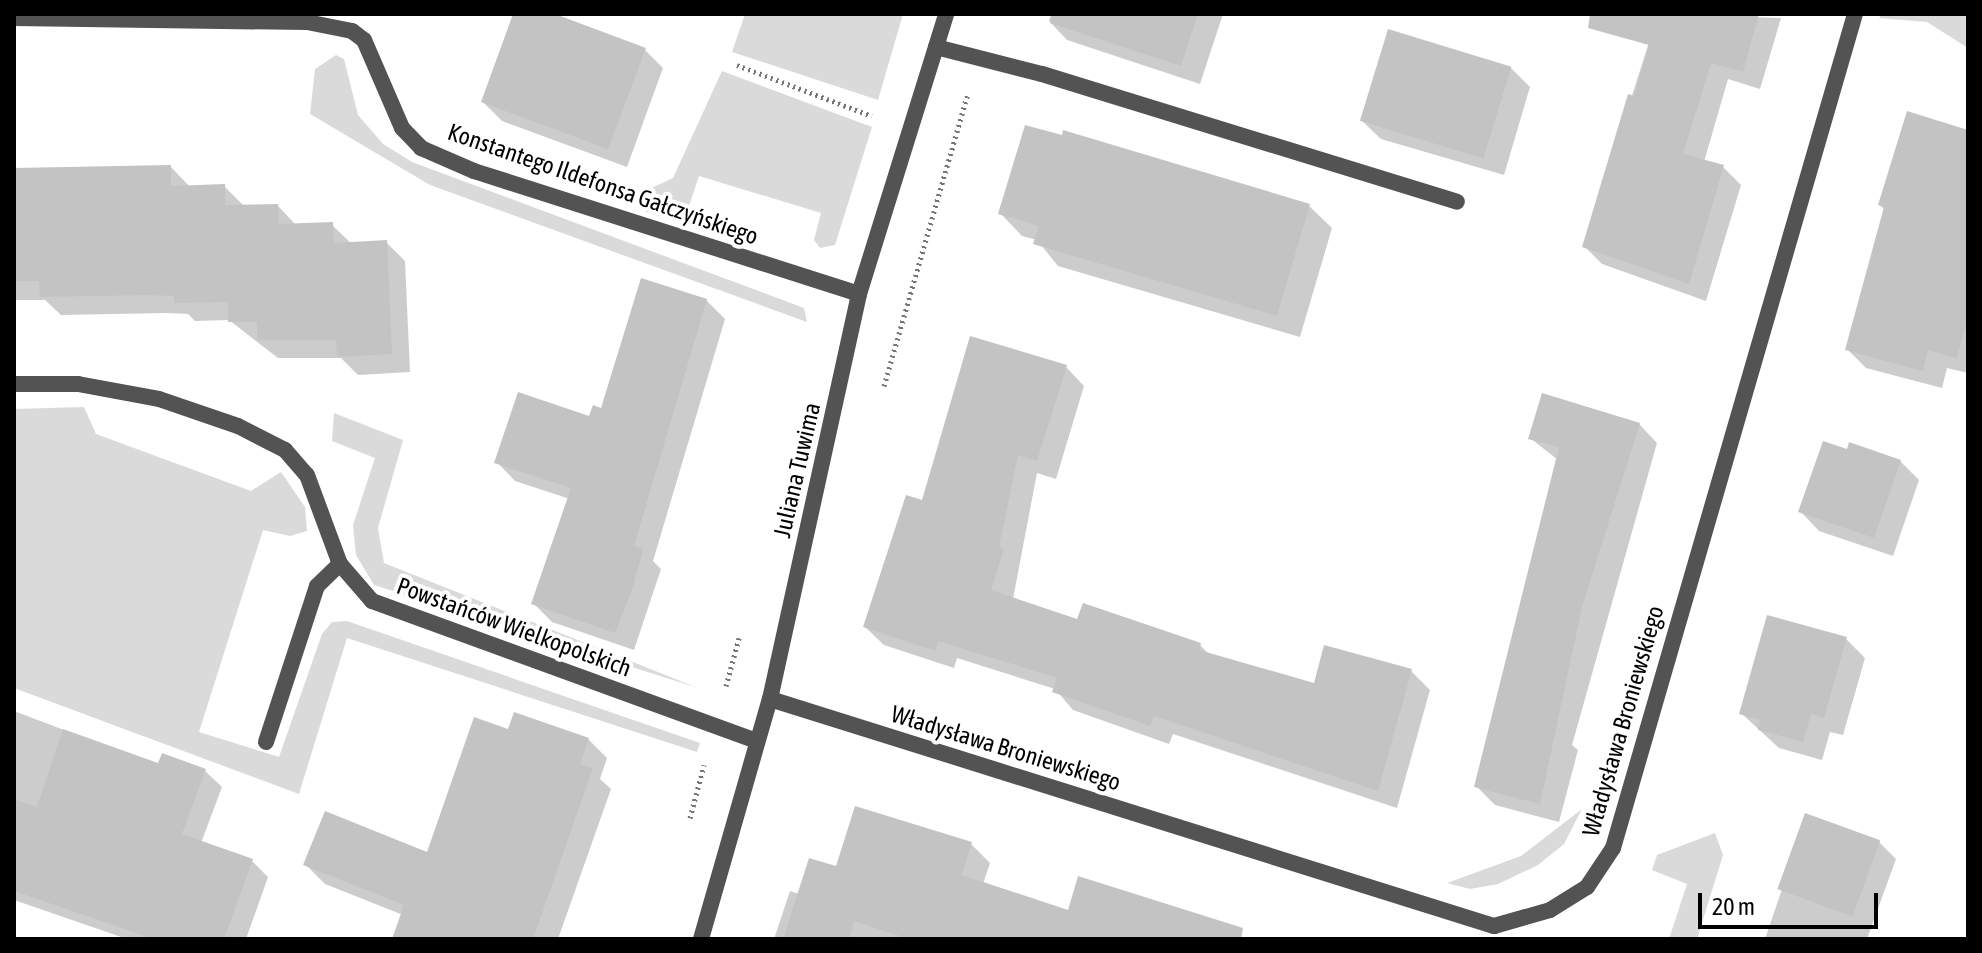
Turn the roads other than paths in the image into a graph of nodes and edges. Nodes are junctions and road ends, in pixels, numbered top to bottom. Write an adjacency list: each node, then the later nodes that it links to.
1 (946, 14): 4 (street, Juliana Tuwima)
2 (1855, 14): 9 (street, Władysława Broniewskiego)
3 (14, 18): 6 (street, Konstantego Ildefonsa Gałczyńskiego)
4 (936, 47): 5 (street); 6 (street, Juliana Tuwima)
5 (1457, 202)
6 (859, 294): 9 (street, Juliana Tuwima)
7 (14, 384): 8 (street, Powstańców Wielkopolskich)
8 (340, 564): 10 (street, Powstańców Wielkopolskich); 11 (street)
9 (770, 699): 10 (street, Juliana Tuwima)
10 (757, 741): 12 (street, Juliana Tuwima)
11 (266, 742)
12 (701, 939)

